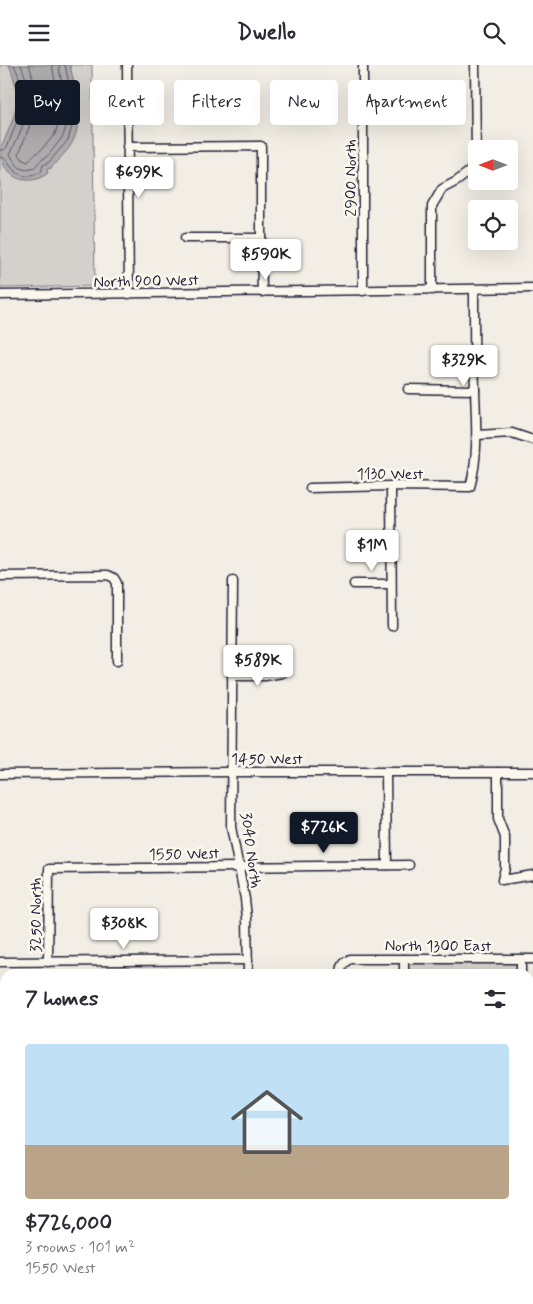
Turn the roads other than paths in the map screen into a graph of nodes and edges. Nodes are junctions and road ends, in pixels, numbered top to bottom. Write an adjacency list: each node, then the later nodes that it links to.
1 (127, 65): 4 (street)
2 (363, 65): 10 (street, 2900 North)
3 (475, 65): 8 (street)
4 (127, 147): 6 (street); 12 (street)
5 (185, 238): 6 (street)
6 (261, 238): 11 (street)
7 (533, 288): 9 (street, North 900 West)
8 (432, 289): 9 (street, North 900 West); 10 (street, North 900 West)
9 (474, 289): 15 (street)
10 (363, 291): 11 (street, North 900 West)
11 (262, 292): 12 (street, North 900 West)
12 (129, 294): 13 (street, North 900 West)
13 (0, 295)
14 (408, 389): 15 (street)
15 (475, 389): 16 (street)
16 (477, 435): 17 (street); 18 (street, 1130 West)
17 (533, 440)
18 (391, 486): 19 (street, 1130 West); 23 (street)
19 (310, 487)
20 (0, 576): 25 (street)
21 (233, 581): 27 (street, 3040 North)
22 (354, 584): 23 (street)
23 (391, 584): 24 (street)
24 (392, 626)
25 (117, 661)
26 (282, 673): 27 (street)
27 (232, 676): 28 (street, 3040 North)
28 (231, 772): 31 (street, 1450 West); 32 (street, 1450 West); 35 (street, 3040 North)
29 (498, 772): 30 (street, 1450 West); 31 (street, 1450 West); 37 (street)
30 (533, 772)
31 (386, 773): 33 (street)
32 (0, 774)
33 (387, 865): 34 (street, 1550 West); 35 (street, 1550 West)
34 (409, 865)
35 (239, 866): 36 (street, 1550 West); 41 (street, 3040 North)
36 (49, 869): 42 (street, 3250 North)
37 (533, 875)
38 (404, 959): 39 (street, North 1300 East); 45 (street, North 1300 East); 46 (street)
39 (521, 959): 40 (street, North 1300 East); 47 (street)
40 (533, 959)
41 (248, 960): 42 (street); 44 (street, 3040 North)
42 (48, 961): 43 (street)
43 (0, 962)
44 (248, 969)
45 (341, 969)
46 (404, 969)
47 (521, 969)

